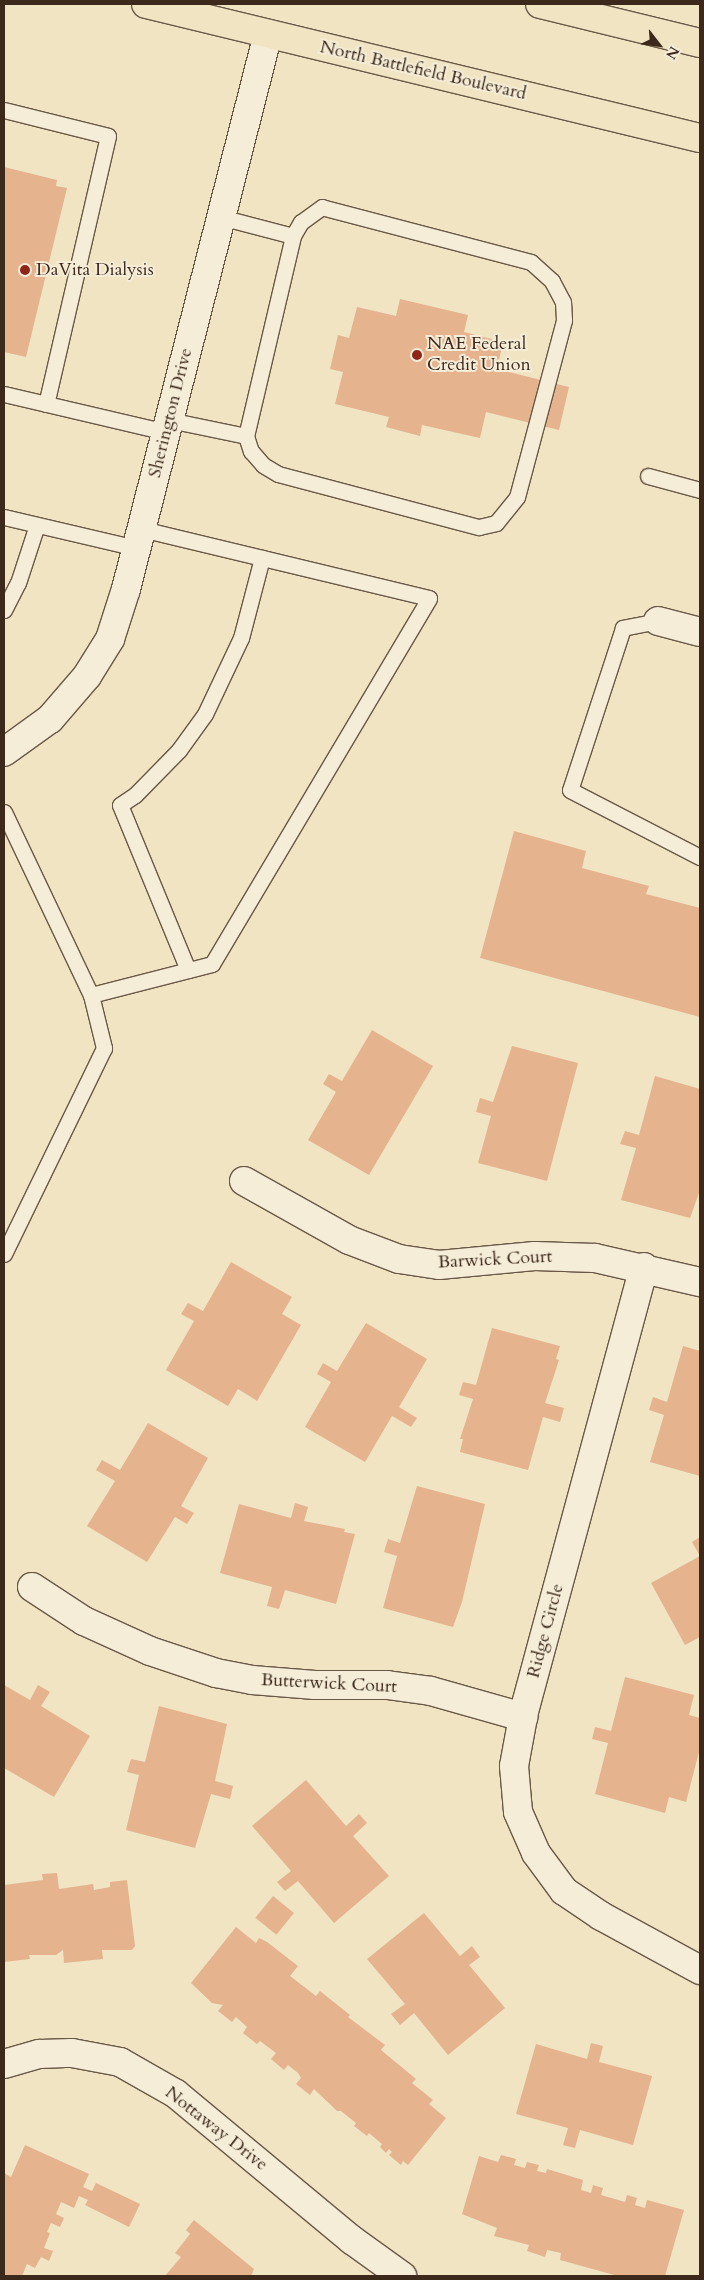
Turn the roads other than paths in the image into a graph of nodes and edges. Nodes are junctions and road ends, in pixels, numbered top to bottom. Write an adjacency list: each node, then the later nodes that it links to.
1 (146, 4): 3 (main road, North Battlefield Boulevard)
2 (540, 4): 4 (main road)
3 (268, 34): 6 (main road, North Battlefield Boulevard); 7 (street, Sherington Drive)
4 (700, 43)
5 (4, 110): 10 (lane)
6 (700, 138)
7 (220, 217): 8 (lane); 11 (street, Sherington Drive)
8 (293, 236): 12 (lane); 12 (lane)
9 (4, 394): 10 (lane)
10 (46, 404): 11 (lane)
11 (167, 426): 12 (lane); 17 (street, Sherington Drive)
12 (246, 436)
13 (648, 476): 14 (lane)
14 (700, 490)
15 (4, 517): 16 (lane)
16 (37, 525): 17 (lane); 19 (lane)
17 (139, 538): 18 (lane); 22 (street, Sherington Drive)
18 (262, 558): 25 (lane); 25 (lane)
19 (4, 610)
20 (658, 621): 21 (street); 24 (lane)
21 (700, 632)
22 (4, 752)
23 (4, 812): 26 (lane)
24 (700, 857)
25 (188, 970): 26 (lane)
26 (91, 995): 28 (lane)
27 (244, 1181): 29 (street, Barwick Court)
28 (4, 1254)
29 (644, 1267): 30 (street); 32 (street, Ridge Circle)
30 (700, 1282)
31 (32, 1587): 32 (street, Butterwick Court)
32 (523, 1717): 33 (street, Ridge Circle)
33 (700, 1970)
34 (4, 2064): 35 (street, Nottaway Drive)
35 (386, 2272)

